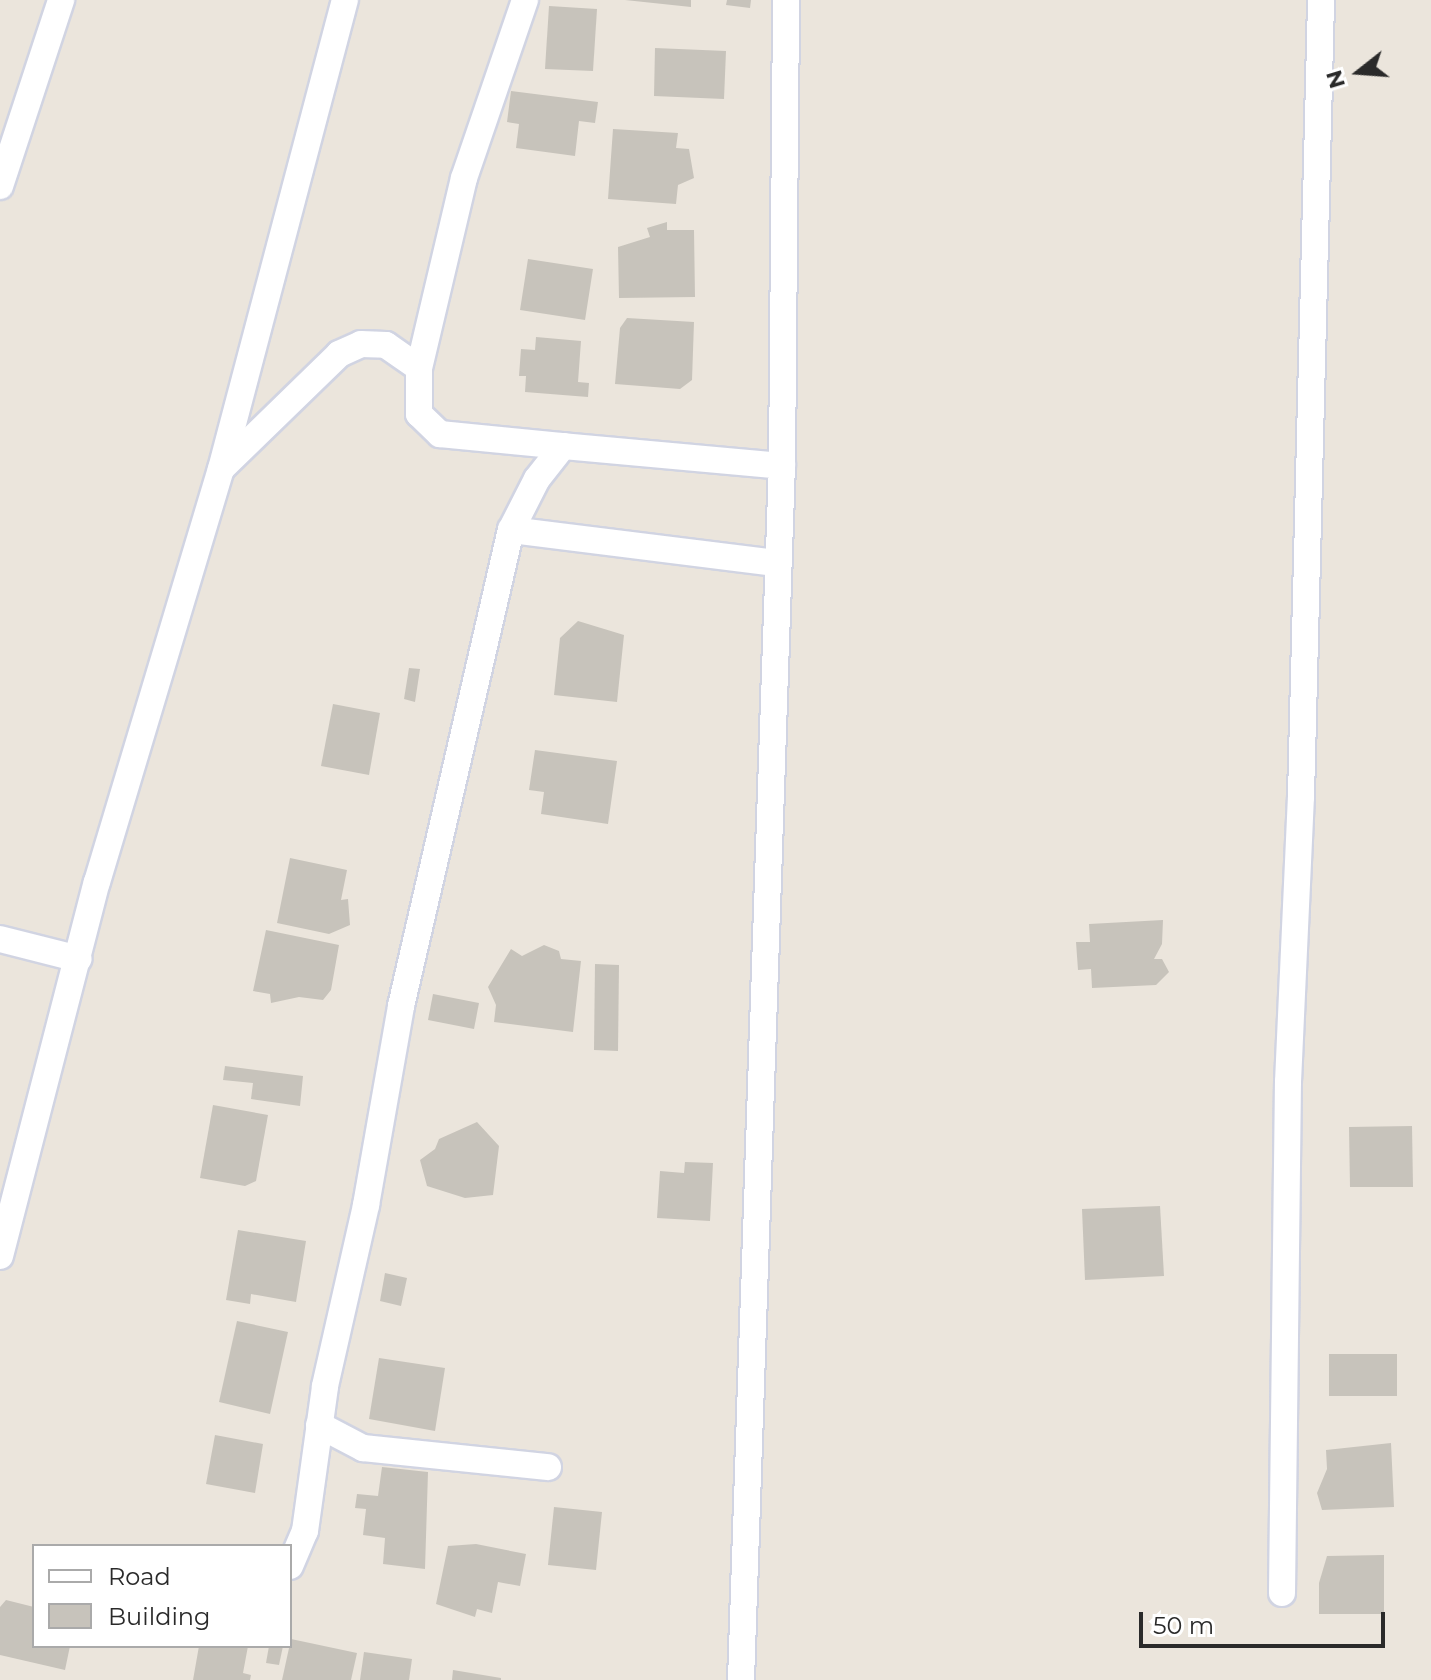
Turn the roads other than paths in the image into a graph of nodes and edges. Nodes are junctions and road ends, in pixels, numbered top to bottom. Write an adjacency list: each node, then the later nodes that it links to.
1 (61, 0): 6 (street)
2 (345, 0): 10 (street)
3 (525, 0): 7 (street)
4 (786, 0): 9 (street)
5 (1321, 0): 19 (street)
6 (0, 186)
7 (419, 368): 8 (street); 10 (street)
8 (563, 446): 9 (street); 11 (street)
9 (782, 466): 12 (street)
10 (221, 469): 14 (street)
11 (511, 530): 12 (street); 16 (street)
12 (777, 563): 20 (street)
13 (0, 939): 14 (street)
14 (79, 959): 15 (street)
15 (0, 1256)
16 (319, 1425): 17 (street); 18 (street)
17 (548, 1467)
18 (292, 1561)
19 (1282, 1593)
20 (741, 1680)

